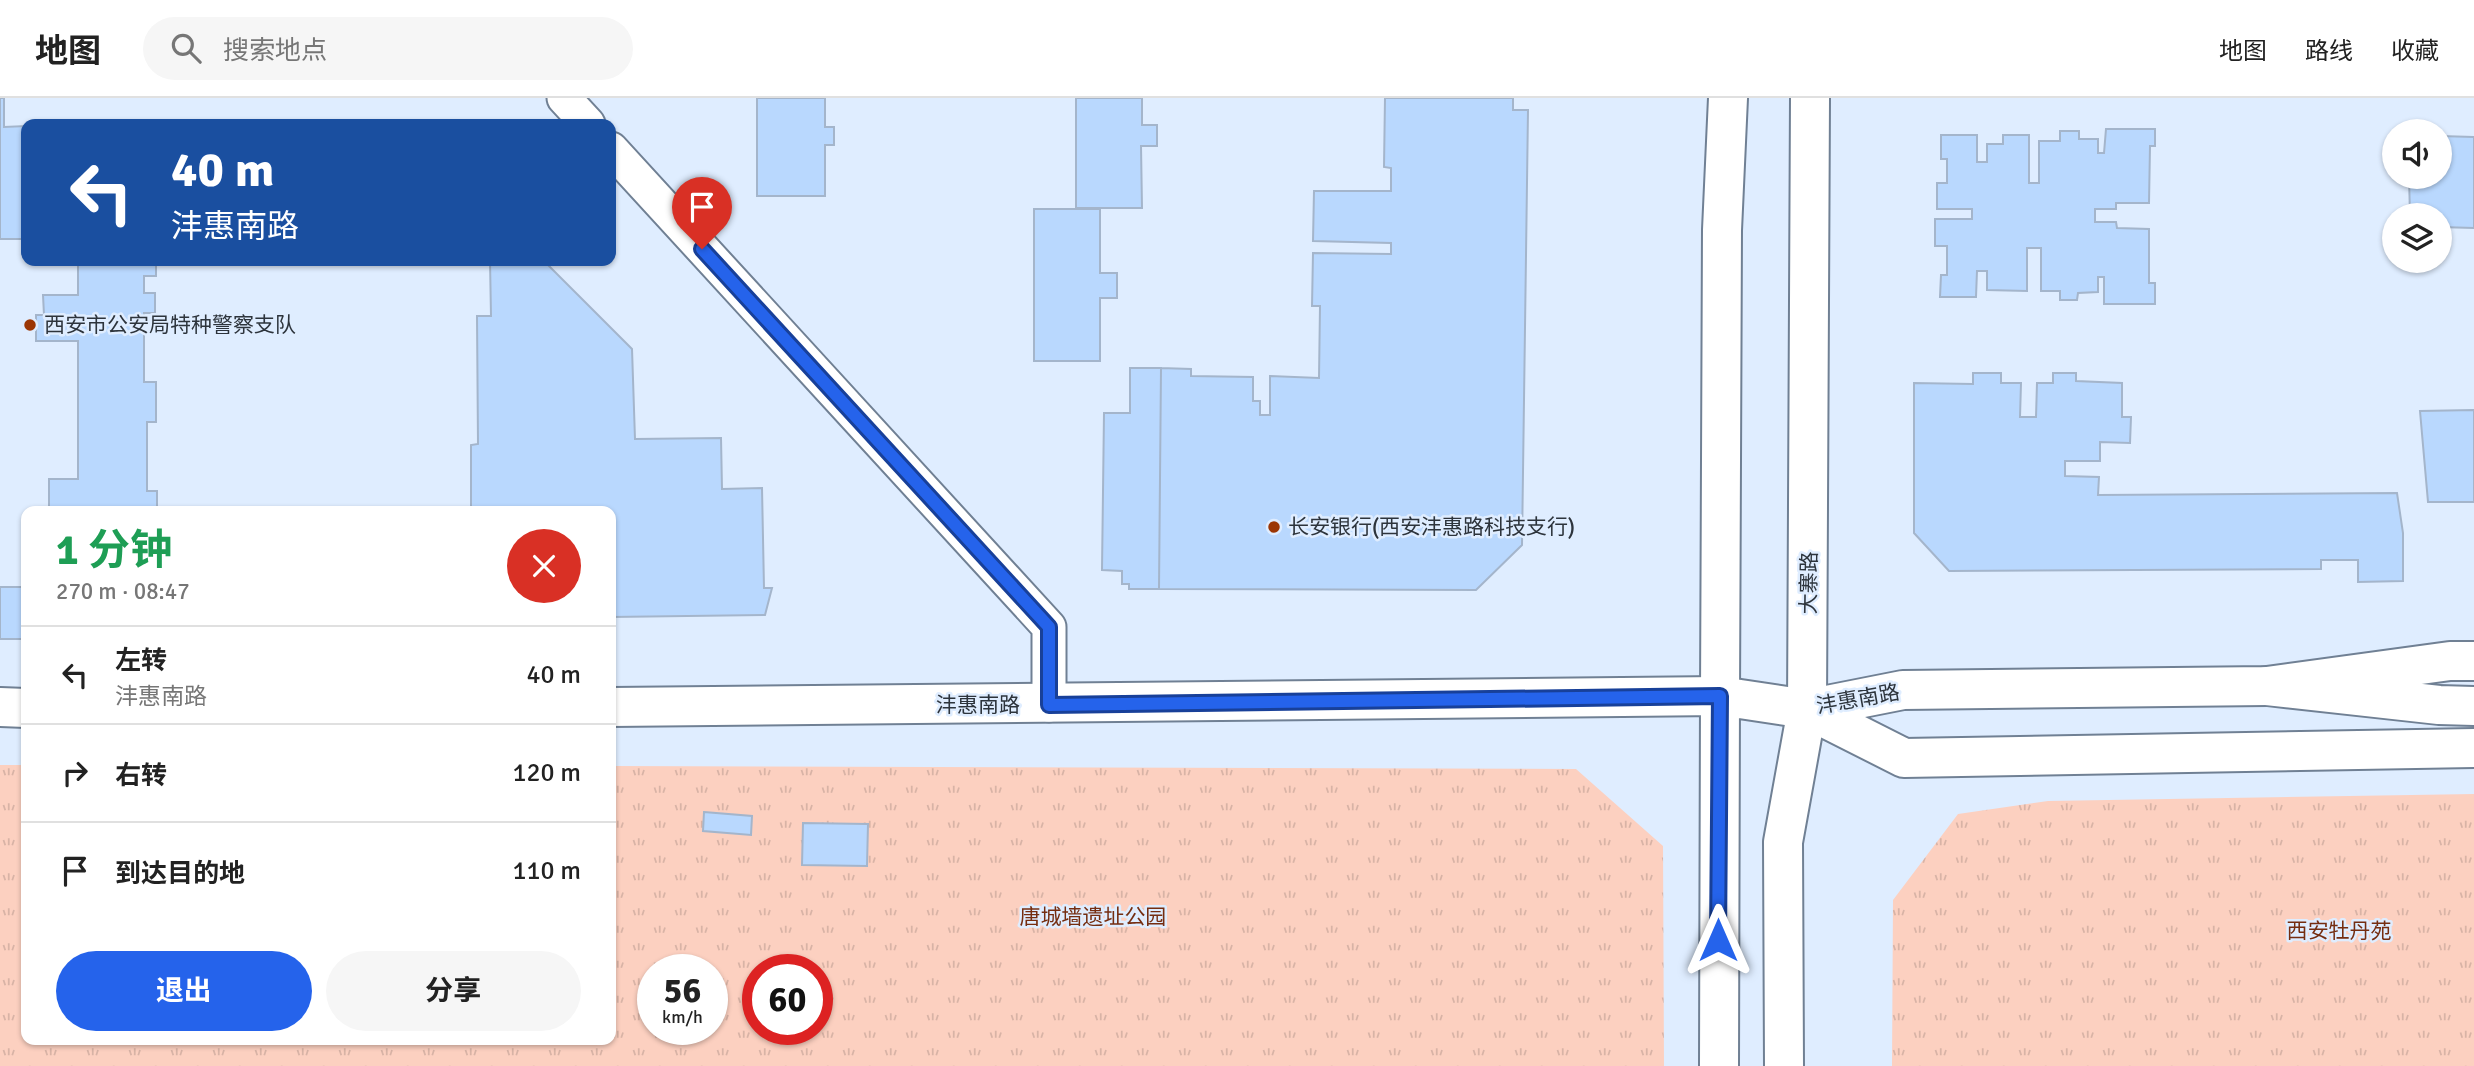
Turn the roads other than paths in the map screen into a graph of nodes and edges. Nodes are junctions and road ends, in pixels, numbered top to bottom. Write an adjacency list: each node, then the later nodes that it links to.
1 (564, 98): 4 (street)
2 (1728, 98): 8 (main road)
3 (1810, 98): 14 (main road, 大寨路)
4 (583, 119)
5 (616, 154): 9 (street)
6 (2474, 661): 7 (main road, 沣惠南路)
7 (2267, 686): 10 (main road); 14 (main road, 沣惠南路)
8 (1720, 696): 9 (main road, 沣惠南路); 14 (main road, 沣惠南路); 16 (main road)
9 (1049, 705): 11 (main road, 沣惠南路)
10 (2474, 706)
11 (616, 707)
12 (0, 708): 13 (main road)
13 (21, 708)
14 (1807, 709): 15 (main road); 17 (main road, 大寨路)
15 (2474, 748)
16 (1718, 1066)
17 (1784, 1066)

